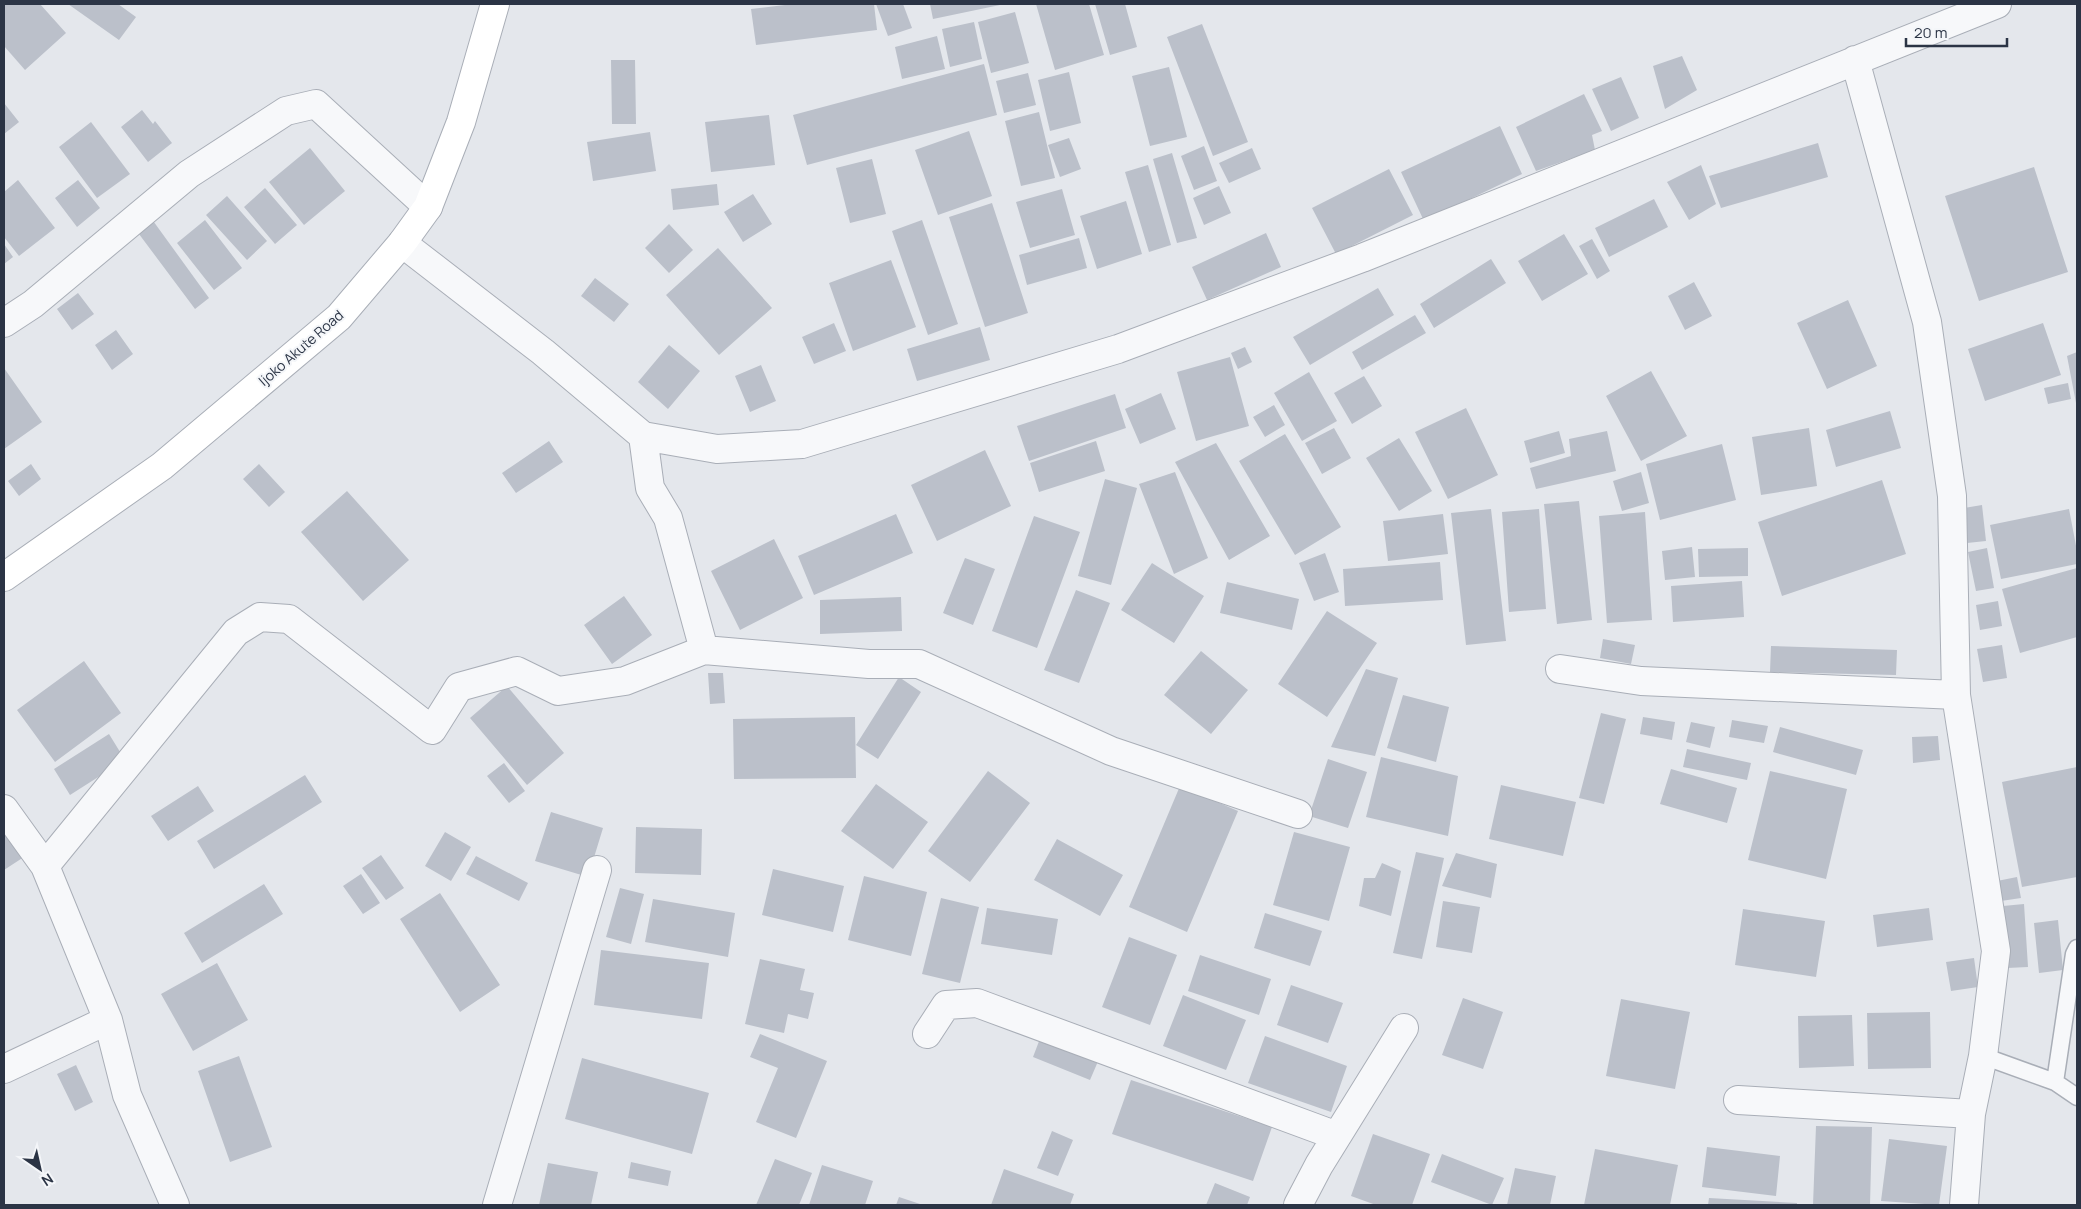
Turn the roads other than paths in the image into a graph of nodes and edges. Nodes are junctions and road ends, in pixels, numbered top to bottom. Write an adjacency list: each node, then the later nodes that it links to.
1 (495, 4): 4 (main road, Ijoko Akute Road)
2 (1997, 4): 3 (street)
3 (1855, 60): 7 (street); 11 (street)
4 (428, 207): 5 (main road, Ijoko Akute Road); 6 (street)
5 (402, 243): 7 (street); 8 (main road, Ijoko Akute Road)
6 (4, 323)
7 (642, 436): 9 (street)
8 (4, 577)
9 (704, 650): 13 (street); 14 (street)
10 (1560, 669): 11 (street)
11 (1956, 695): 20 (street)
12 (4, 809): 14 (street)
13 (1298, 814)
14 (45, 866): 17 (street)
15 (597, 870): 28 (street)
16 (2077, 948): 22 (lane)
17 (108, 1020): 21 (street); 27 (street)
18 (1404, 1028): 26 (street)
19 (928, 1034): 26 (street)
20 (1983, 1056): 22 (lane); 25 (street)
21 (4, 1069)
22 (2055, 1082): 23 (lane)
23 (2077, 1097)
24 (1738, 1100): 25 (street)
25 (1971, 1114): 30 (street)
26 (1337, 1136): 29 (street)
27 (175, 1205)
28 (497, 1205)
29 (1298, 1205)
30 (1964, 1205)

